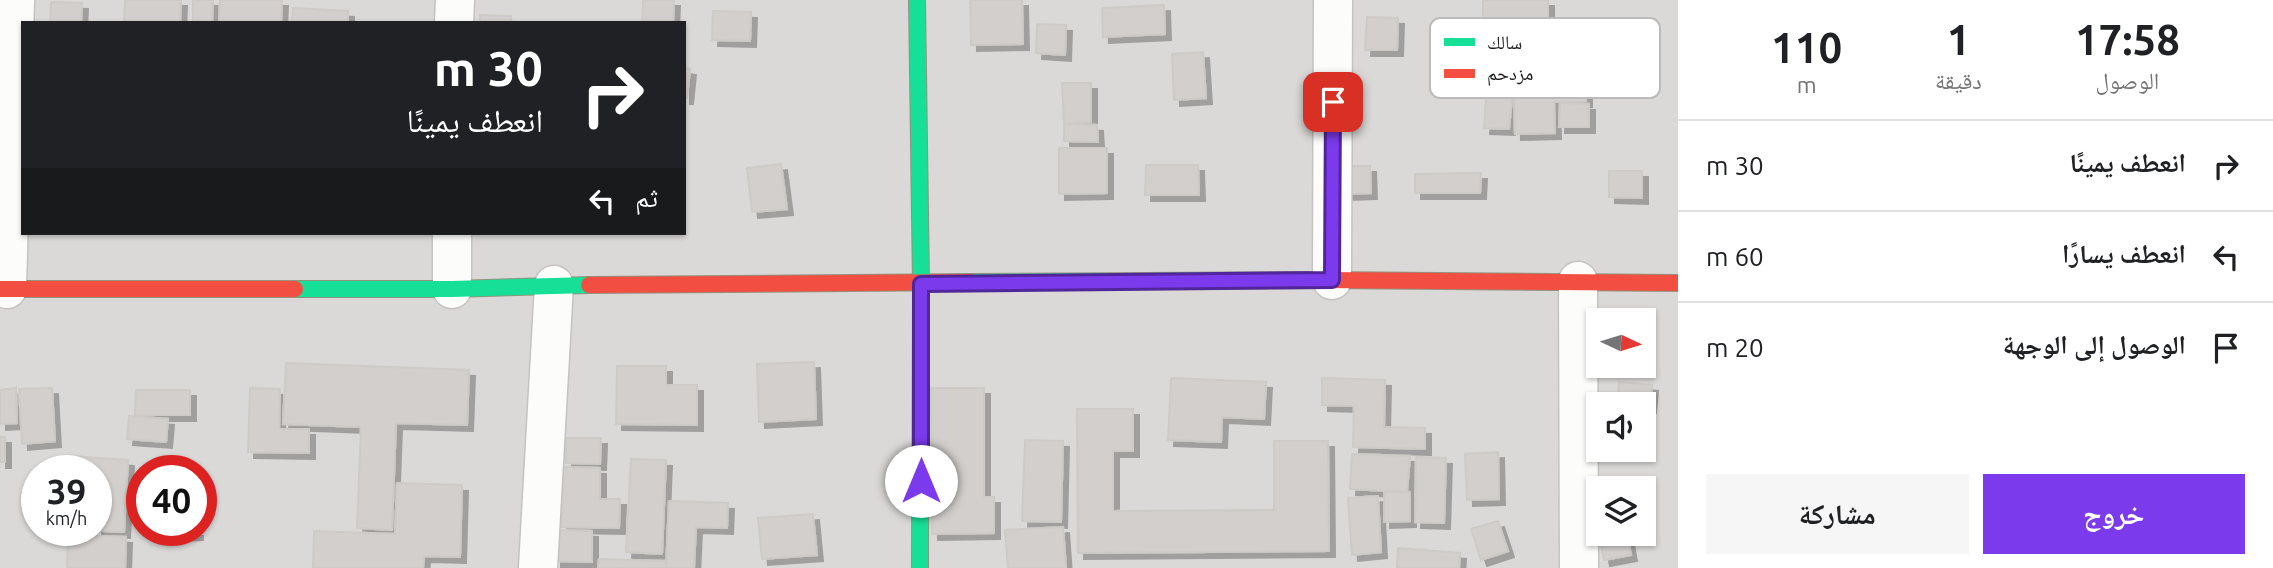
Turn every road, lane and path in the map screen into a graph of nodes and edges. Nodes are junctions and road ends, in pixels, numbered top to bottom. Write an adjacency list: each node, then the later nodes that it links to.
1 (15, 0): 12 (street)
2 (455, 0): 5 (street)
3 (917, 0): 10 (main road)
4 (1333, 0): 7 (street)
5 (454, 21)
6 (452, 235): 13 (street)
7 (1332, 280): 8 (main road); 10 (main road)
8 (1578, 281): 9 (main road); 16 (street)
9 (1678, 283)
10 (921, 284): 11 (main road); 15 (main road)
11 (555, 285): 13 (main road); 14 (street)
12 (3, 289): 13 (main road)
13 (452, 289)
14 (538, 568)
15 (920, 568)
16 (1579, 568)

